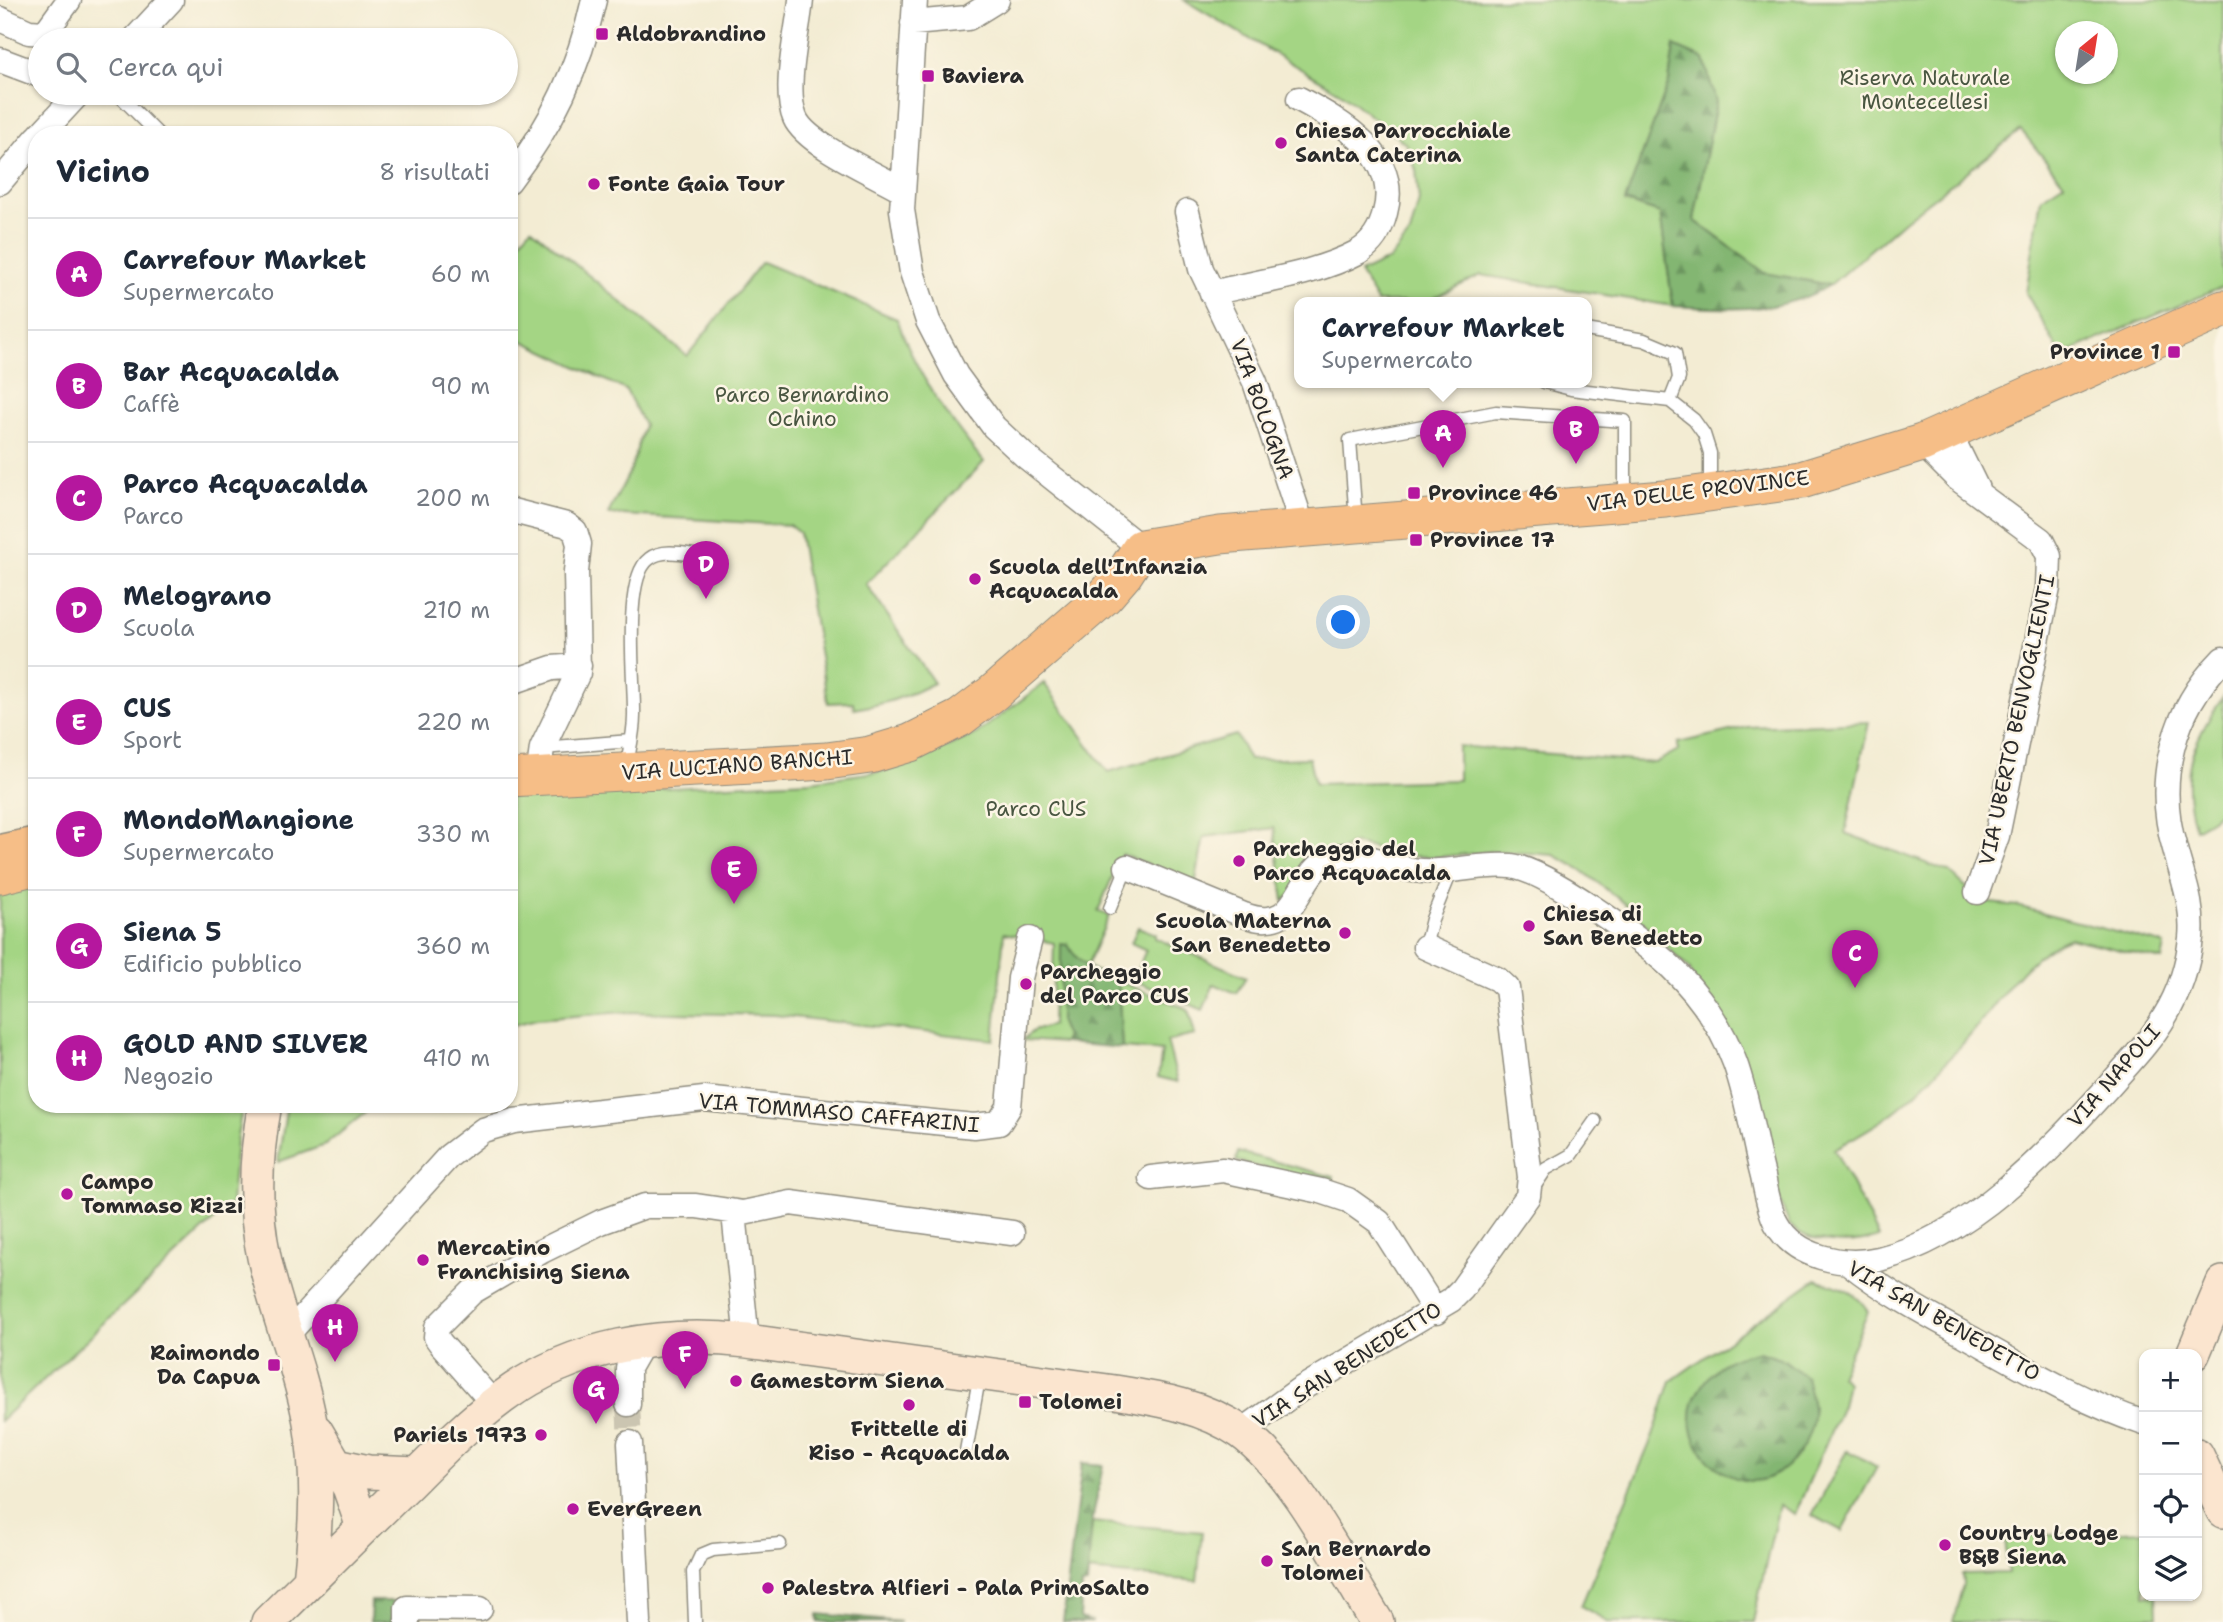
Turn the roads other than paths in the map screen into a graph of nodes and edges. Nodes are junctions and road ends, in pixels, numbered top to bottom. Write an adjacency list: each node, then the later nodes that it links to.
1 (69, 0): 8 (street)
2 (171, 0): 9 (street)
3 (594, 0): 19 (street)
4 (801, 0): 21 (street)
5 (998, 0): 6 (street)
6 (914, 11): 21 (street)
7 (0, 19): 10 (street)
8 (49, 28)
9 (145, 28)
10 (28, 32)
11 (0, 60): 12 (street)
12 (28, 70)
13 (1299, 99): 23 (street)
14 (68, 105): 16 (street)
15 (129, 105): 17 (lane)
16 (48, 126)
17 (150, 126)
18 (28, 148): 20 (street)
19 (518, 167)
20 (0, 182)
21 (901, 189): 34 (street)
22 (1187, 212): 23 (street, VIA BOLOGNA)
23 (1212, 293): 33 (street, VIA BOLOGNA)
24 (2223, 309): 28 (main road, VIA DELLE PROVINCE)
25 (1592, 331): 27 (lane)
26 (1567, 388): 27 (lane)
27 (1670, 401): 29 (lane)
28 (1935, 438): 29 (main road, VIA DELLE PROVINCE); 49 (street, VIA UBERTO BENVOGLIENTI)
29 (1710, 494): 30 (main road, VIA DELLE PROVINCE)
30 (1625, 502): 32 (main road, VIA DELLE PROVINCE); 32 (lane)
31 (518, 512): 37 (street)
32 (1357, 524): 33 (main road, VIA DELLE PROVINCE)
33 (1303, 528): 34 (main road, VIA DELLE PROVINCE)
34 (1141, 548): 39 (main road, VIA LUCIANO BANCHI)
35 (701, 556): 39 (lane)
36 (2223, 659): 59 (street, VIA NAPOLI)
37 (579, 666): 38 (street); 40 (street)
38 (518, 680)
39 (629, 757): 40 (main road, VIA LUCIANO BANCHI)
40 (530, 768)
41 (28, 847): 42 (highway)
42 (0, 854)
43 (28, 858): 44 (lane)
44 (0, 864)
45 (1127, 867): 47 (street, VIA SAN BENEDETTO); 50 (lane)
46 (28, 868): 48 (main road)
47 (1451, 872): 52 (lane); 59 (street, VIA SAN BENEDETTO)
48 (0, 875)
49 (1978, 891)
50 (1110, 908)
51 (1030, 939): 62 (street, VIA TOMMASO CAFFARINI)
52 (1425, 947): 56 (street)
53 (264, 1113): 62 (street)
54 (1595, 1121): 56 (lane, VIA SAN BENEDETTO)
55 (1151, 1178): 61 (street)
56 (1528, 1196): 61 (street, VIA SAN BENEDETTO)
57 (734, 1213): 58 (street); 64 (street); 68 (street)
58 (1012, 1233)
59 (1849, 1262): 69 (street, VIA SAN BENEDETTO)
60 (2223, 1283): 65 (street)
61 (1436, 1312): 70 (street, VIA SAN BENEDETTO)
62 (286, 1336): 74 (street)
63 (644, 1340): 64 (street); 66 (street); 66 (street)
64 (747, 1341): 67 (street)
65 (2195, 1349)
66 (588, 1355): 68 (street)
67 (980, 1373): 70 (street); 72 (lane)
68 (494, 1404): 75 (street)
69 (2139, 1421)
70 (1241, 1432): 86 (street)
71 (630, 1443): 83 (street)
72 (966, 1451)
73 (2202, 1466): 76 (street)
74 (327, 1472): 75 (street); 77 (street); 79 (street)
75 (417, 1475): 77 (street)
76 (2223, 1511)
77 (363, 1527): 79 (street)
78 (780, 1544): 84 (lane)
79 (310, 1581): 81 (street)
80 (480, 1609): 82 (street)
81 (268, 1622)
82 (407, 1622)
83 (639, 1622)
84 (695, 1622)
85 (1369, 1622): 86 (street)
86 (1376, 1622): 87 (street)
87 (1385, 1622)

